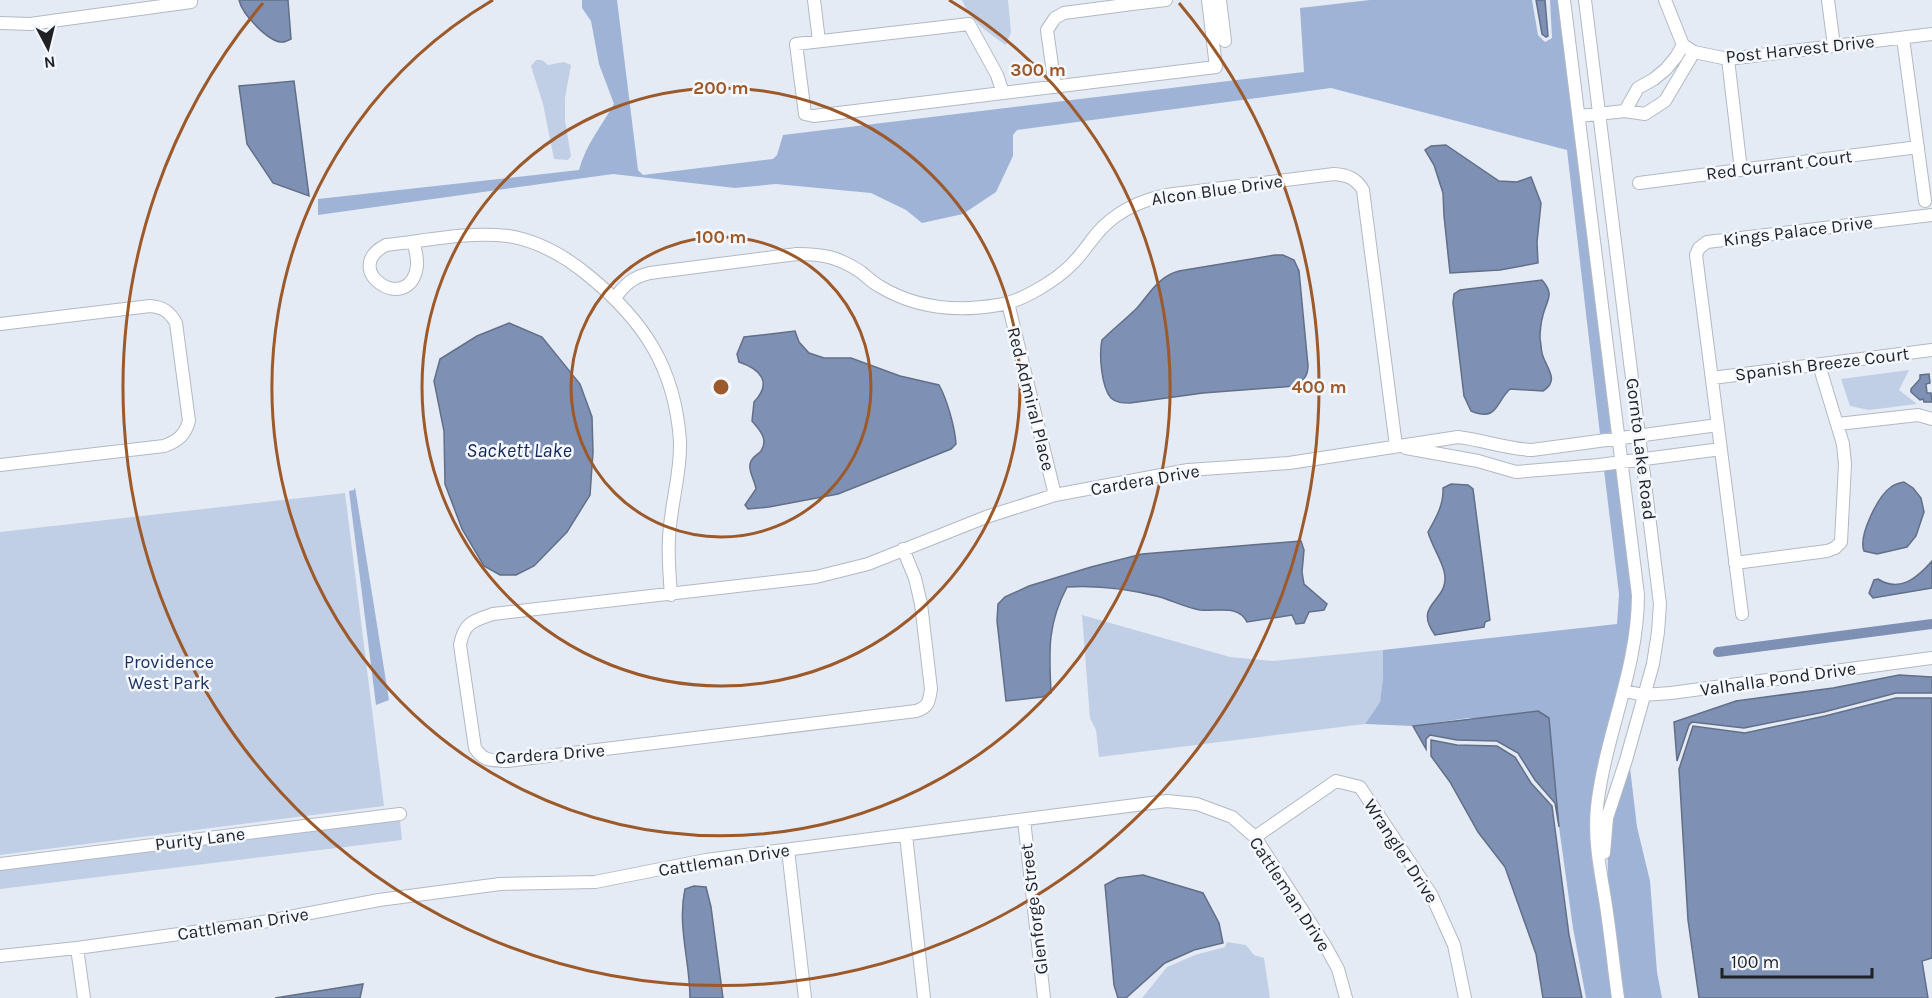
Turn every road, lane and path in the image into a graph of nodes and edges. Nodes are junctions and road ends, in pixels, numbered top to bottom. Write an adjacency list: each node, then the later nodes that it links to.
1 (814, 0): 14 (street)
2 (1166, 0): 10 (street)
3 (1208, 0): 20 (street)
4 (1220, 0): 15 (street)
5 (1564, 0): 24 (street, Gornto Lake Road)
6 (1585, 0): 23 (street, Gornto Lake Road)
7 (1665, 0): 16 (street)
8 (1828, 0): 17 (street)
9 (191, 2): 11 (street)
10 (1132, 2): 20 (street)
11 (0, 23)
12 (1932, 34): 13 (street, Post Harvest Drive)
13 (1903, 38): 17 (street, Post Harvest Drive); 25 (street)
14 (819, 41): 21 (street); 21 (street)
15 (1225, 41)
16 (1683, 45): 18 (street, Post Harvest Drive); 22 (street)
17 (1834, 46): 19 (street, Post Harvest Drive)
18 (1694, 52): 19 (street, Post Harvest Drive); 22 (street)
19 (1728, 59): 26 (street)
20 (1055, 87): 21 (street)
21 (1003, 93)
22 (1625, 111): 23 (street)
23 (1600, 114): 24 (street); 40 (street, Gornto Lake Road)
24 (1579, 116): 41 (street, Gornto Lake Road)
25 (1918, 147): 26 (street, Red Currant Court); 28 (street)
26 (1741, 170): 27 (street, Red Currant Court)
27 (1639, 183)
28 (1925, 201)
29 (1932, 215): 36 (street, Kings Palace Drive)
30 (414, 243): 30 (street); 31 (street)
31 (615, 298): 32 (street, Alcon Blue Drive); 52 (street)
32 (1008, 303): 43 (street, Alcon Blue Drive); 49 (street, Red Admiral Place)
33 (0, 324): 48 (street)
34 (1932, 350): 35 (street, Spanish Breeze Court)
35 (1819, 365): 36 (street, Spanish Breeze Court); 38 (street)
36 (1712, 378): 39 (street, Kings Palace Drive)
37 (1932, 419): 38 (street)
38 (1838, 424): 51 (street)
39 (1718, 425): 40 (street); 44 (street, Kings Palace Drive)
40 (1639, 435): 41 (street); 46 (street, Gornto Lake Road)
41 (1619, 438): 42 (street, Cardera Drive); 47 (street, Gornto Lake Road)
42 (1474, 439): 43 (street, Cardera Drive); 45 (street)
43 (1396, 446): 45 (street, Cardera Drive); 49 (street, Cardera Drive)
44 (1721, 449): 46 (street); 51 (street, Kings Palace Drive)
45 (1471, 459): 47 (street, Cardera Drive)
46 (1642, 459): 47 (street); 56 (street, Gornto Lake Road)
47 (1622, 461): 55 (street, Gornto Lake Road)
48 (0, 465)
49 (1054, 495): 50 (street, Cardera Drive)
50 (903, 549): 52 (street, Cardera Drive); 52 (street, Cardera Drive)
51 (1735, 562): 53 (street, Kings Palace Drive)
52 (671, 595)
53 (1742, 614)
54 (1932, 658): 56 (street, Valhalla Pond Drive)
55 (1624, 691): 56 (street, Valhalla Pond Drive); 63 (street, Gornto Lake Road)
56 (1643, 695): 63 (street, Gornto Lake Road)
57 (400, 814): 62 (street, Purity Lane)
58 (1024, 820): 59 (street, Cattleman Drive); 60 (street, Cattleman Drive); 69 (street, Glenforge Street)
59 (906, 835): 61 (street, Cattleman Drive); 68 (street)
60 (1255, 837): 70 (street, Cattleman Drive); 71 (street, Wrangler Drive)
61 (788, 850): 64 (street, Cattleman Drive); 67 (street)
62 (0, 864)
63 (1605, 893): 72 (street, Gornto Lake Road)
64 (77, 948): 65 (street, Cattleman Drive); 66 (street)
65 (0, 956)
66 (84, 998)
67 (805, 998)
68 (924, 998)
69 (1044, 998)
70 (1346, 998)
71 (1465, 998)
72 (1618, 998)

